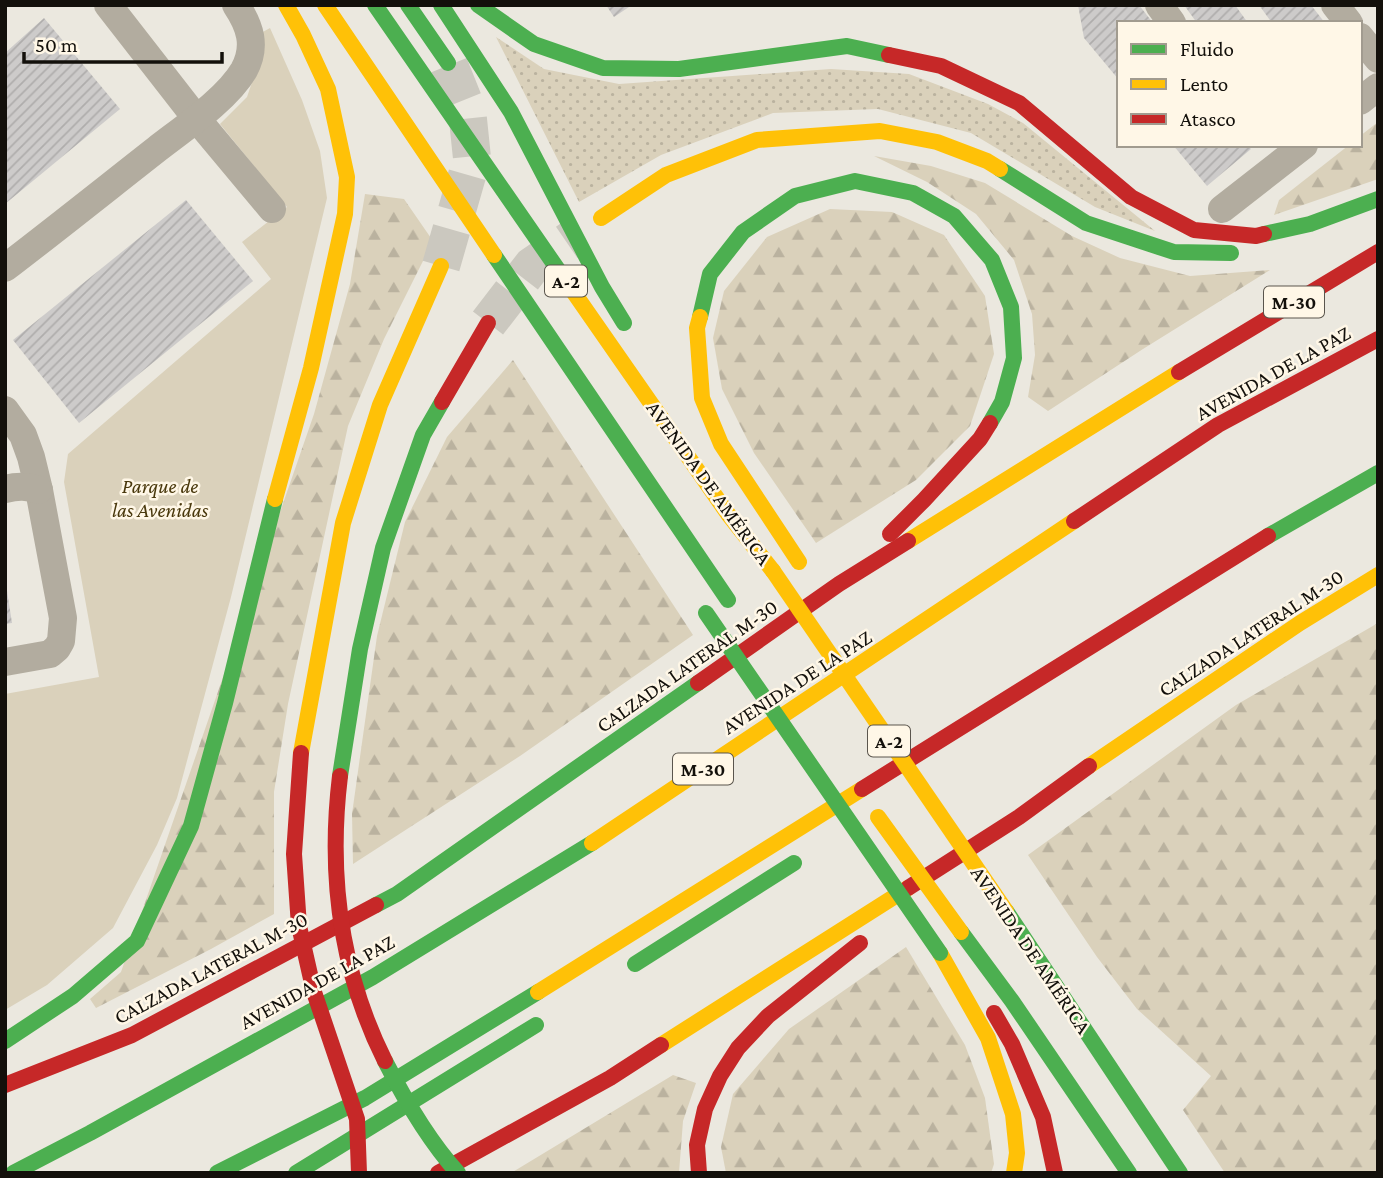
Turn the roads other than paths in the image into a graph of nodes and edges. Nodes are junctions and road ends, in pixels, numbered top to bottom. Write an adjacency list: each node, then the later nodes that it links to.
1 (108, 5): 18 (street)
2 (236, 5): 18 (street)
3 (286, 5): 70 (highway)
4 (325, 5): 35 (highway, A-2)
5 (375, 5): 41 (highway, AVENIDA DE AMÉRICA / A-2)
6 (408, 5): 15 (highway)
7 (441, 5): 31 (highway)
8 (478, 5): 21 (highway)
9 (1159, 5): 11 (street)
10 (1335, 5): 12 (street)
11 (1171, 21)
12 (1347, 21)
13 (1362, 39): 14 (street)
14 (1378, 59)
15 (449, 65)
16 (1378, 87): 17 (street)
17 (1362, 99)
18 (196, 118): 22 (street); 28 (street)
19 (1297, 147): 20 (street)
20 (1274, 154): 23 (street)
21 (1378, 199)
22 (272, 209)
23 (1222, 209)
24 (601, 218): 26 (highway)
25 (1378, 252): 33 (highway, CALZADA LATERAL M-30 / M-30)
26 (1243, 253)
27 (441, 266): 75 (highway, bridge)
28 (5, 268)
29 (1342, 292): 33 (highway)
30 (488, 323): 77 (highway, bridge)
31 (630, 332)
32 (1378, 340): 72 (highway, AVENIDA DE LA PAZ / M-30)
33 (1209, 353): 43 (highway, CALZADA LATERAL M-30 / M-30)
34 (5, 410): 39 (street)
35 (615, 434): 40 (highway); 44 (highway, A-2)
36 (709, 459): 41 (highway)
37 (1378, 473): 53 (highway)
38 (5, 489): 39 (street)
39 (39, 490): 50 (street)
40 (641, 497)
41 (760, 553): 62 (highway, AVENIDA DE AMÉRICA / A-2, bridge)
42 (1378, 575): 58 (highway, CALZADA LATERAL M-30)
43 (839, 584): 45 (highway); 71 (highway, CALZADA LATERAL M-30 / M-30)
44 (732, 605)
45 (828, 605)
46 (703, 607): 65 (highway, bridge)
47 (750, 633): 49 (highway)
48 (857, 647): 51 (highway)
49 (765, 655)
50 (5, 662)
51 (871, 668)
52 (788, 689): 54 (highway)
53 (998, 703): 56 (highway); 73 (highway)
54 (811, 722)
55 (913, 732): 56 (highway)
56 (936, 763): 60 (highway)
57 (849, 778): 65 (highway, A-2, bridge)
58 (1019, 817): 63 (highway); 76 (highway, CALZADA LATERAL M-30)
59 (976, 830): 62 (highway, bridge)
60 (843, 831)
61 (808, 853): 67 (highway)
62 (1006, 911): 82 (highway, AVENIDA DE AMÉRICA / A-2)
63 (894, 916)
64 (873, 933): 78 (highway)
65 (951, 942): 66 (highway); 79 (highway); 81 (highway)
66 (966, 965)
67 (622, 971)
68 (986, 999): 80 (highway)
69 (552, 1015): 74 (highway)
70 (5, 1041)
71 (5, 1085)
72 (12, 1173)
73 (218, 1173)
74 (296, 1173)
75 (359, 1173)
76 (438, 1173)
77 (458, 1173)
78 (699, 1173)
79 (1014, 1173)
80 (1055, 1173)
81 (1129, 1173)
82 (1180, 1173)

